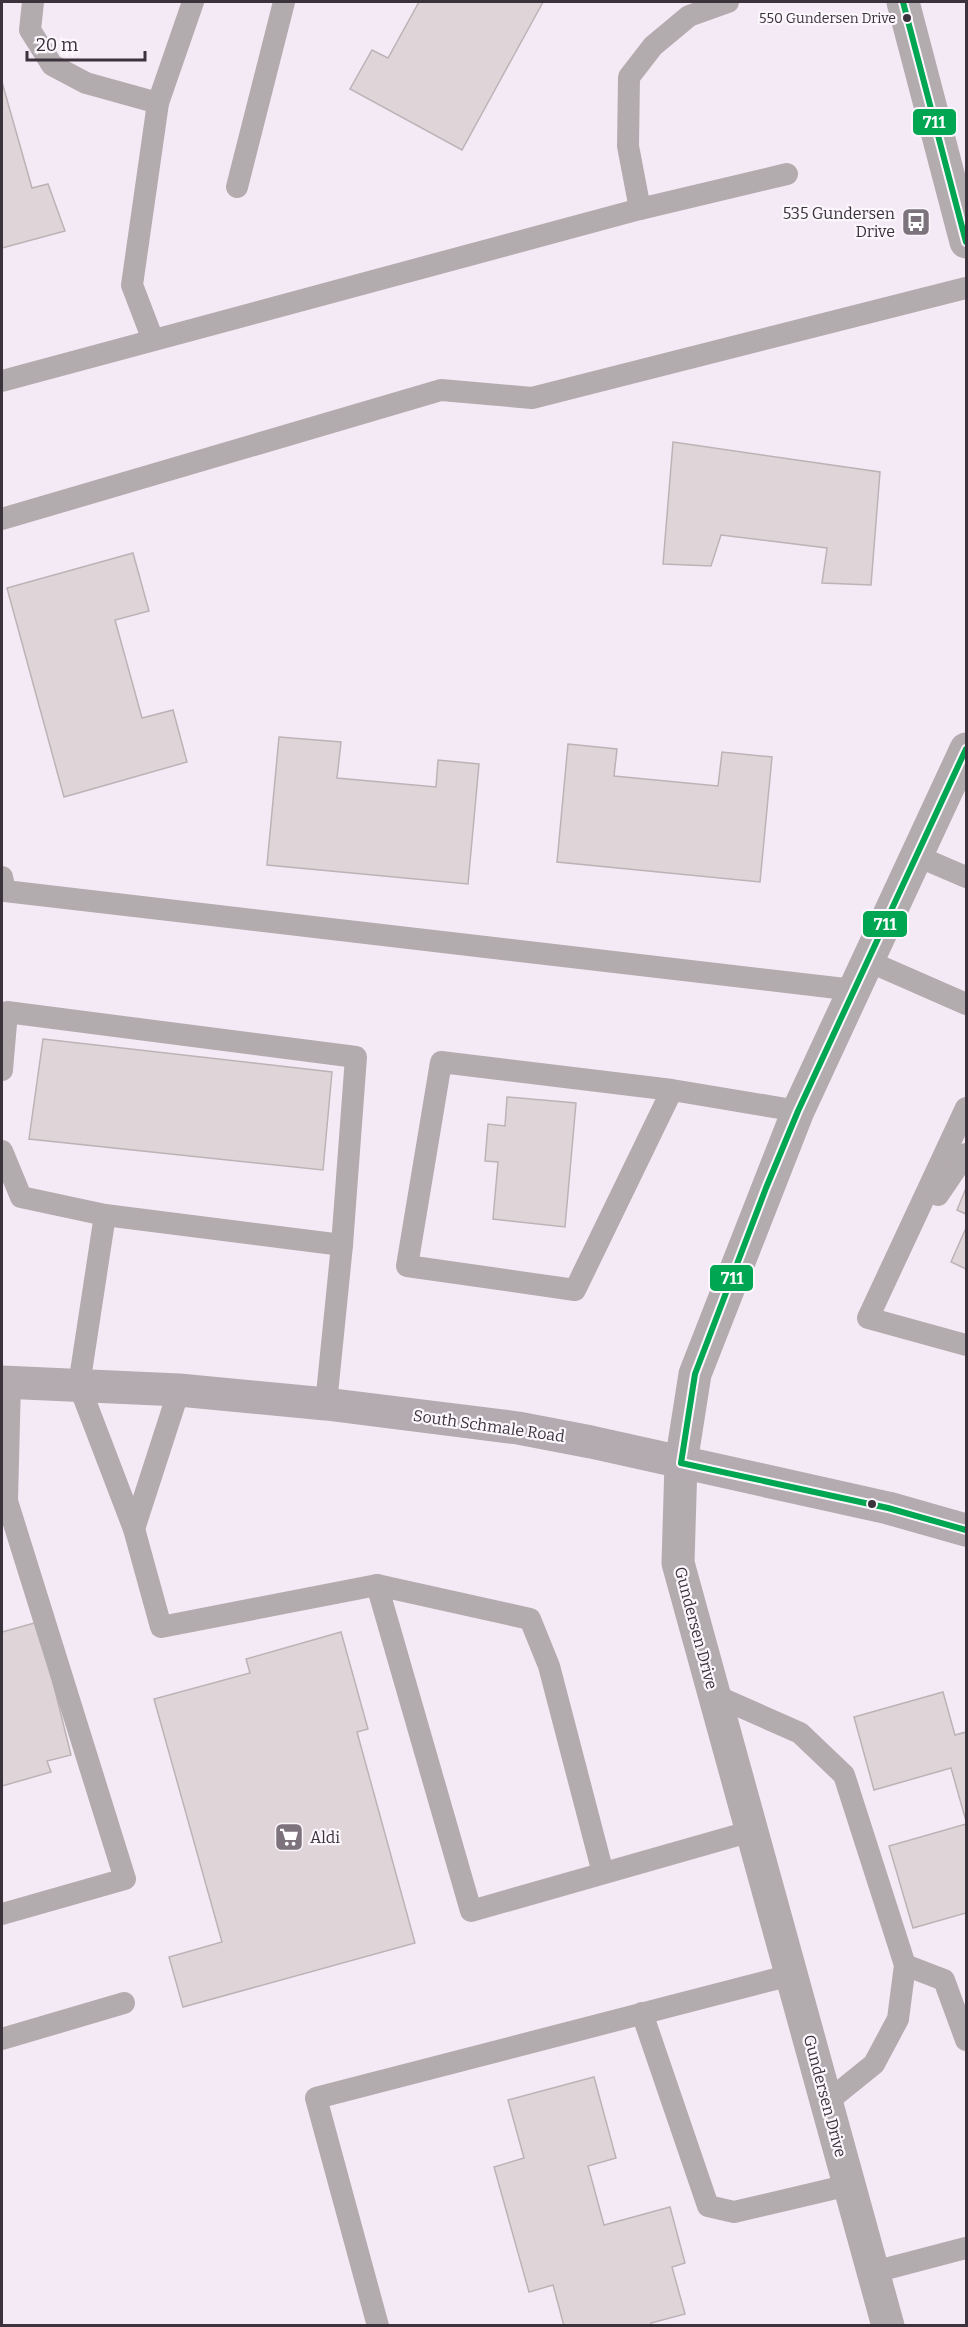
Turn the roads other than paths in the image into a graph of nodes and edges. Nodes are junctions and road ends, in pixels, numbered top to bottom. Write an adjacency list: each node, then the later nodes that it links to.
1 (33, 2): 6 (lane)
2 (193, 2): 6 (lane)
3 (284, 2): 9 (lane)
4 (728, 2): 10 (lane)
5 (903, 2): 8 (street)
6 (158, 103): 13 (lane)
7 (787, 174): 10 (lane)
8 (958, 181): 11 (street)
9 (237, 188)
10 (640, 209): 13 (lane)
11 (966, 242)
12 (966, 288): 15 (lane)
13 (153, 340): 14 (lane)
14 (2, 381)
15 (2, 519)
16 (966, 749): 17 (street, Gundersen Drive)
17 (917, 855): 19 (lane); 20 (street, Gundersen Drive)
18 (2, 877): 21 (lane)
19 (966, 877)
20 (868, 961): 21 (street, Gundersen Drive); 22 (lane)
21 (854, 990): 26 (street, Gundersen Drive)
22 (966, 1004)
23 (2, 1070): 30 (lane)
24 (672, 1090): 24 (lane); 26 (lane)
25 (966, 1108): 31 (lane)
26 (798, 1111): 37 (street, Gundersen Drive)
27 (2, 1151): 29 (lane)
28 (966, 1154): 31 (lane)
29 (105, 1215): 30 (lane); 34 (lane)
30 (342, 1245): 36 (lane)
31 (903, 1245): 32 (lane)
32 (966, 1345)
33 (6, 1382): 34 (main road, South Schmale Road); 38 (lane)
34 (79, 1385): 35 (main road, South Schmale Road); 39 (lane)
35 (179, 1390): 36 (main road, South Schmale Road); 39 (lane)
36 (326, 1404): 37 (main road, South Schmale Road)
37 (681, 1463): 40 (main road, South Schmale Road); 42 (street, Gundersen Drive)
38 (4, 1502): 45 (lane)
39 (134, 1529): 41 (lane)
40 (966, 1530)
41 (377, 1585): 44 (lane); 44 (lane)
42 (714, 1695): 43 (street, Gundersen Drive); 46 (lane)
43 (752, 1831): 44 (lane); 47 (street, Gundersen Drive)
44 (603, 1874)
45 (2, 1914)
46 (905, 1965): 51 (lane); 52 (lane)
47 (791, 1975): 49 (lane); 52 (street, Gundersen Drive)
48 (124, 2002): 50 (lane)
49 (642, 2013): 53 (lane); 56 (lane)
50 (2, 2039)
51 (966, 2040)
52 (826, 2102): 53 (street, Gundersen Drive)
53 (849, 2185): 55 (street, Gundersen Drive)
54 (966, 2248): 55 (lane)
55 (874, 2272): 57 (street, Gundersen Drive)
56 (378, 2325)
57 (888, 2325)

